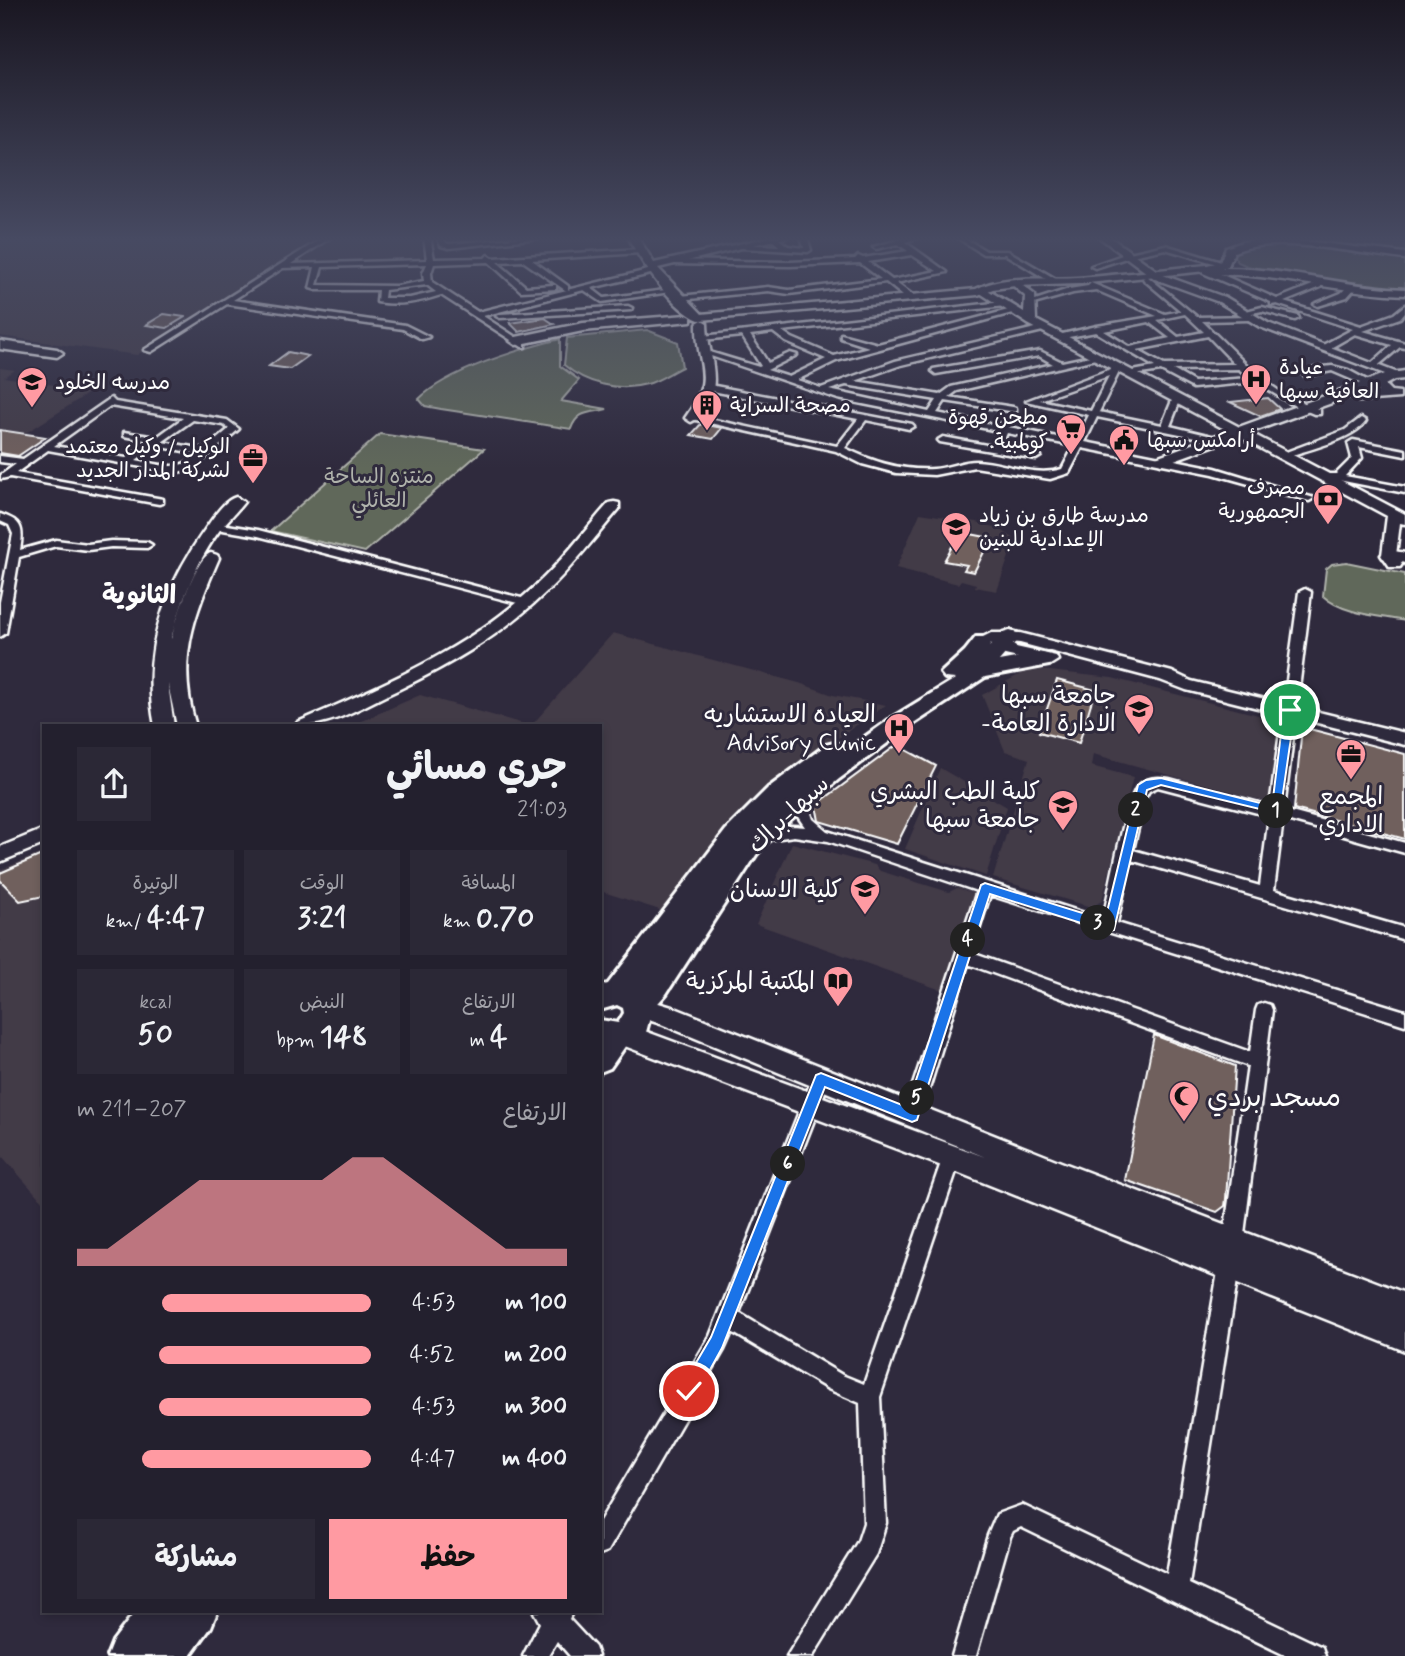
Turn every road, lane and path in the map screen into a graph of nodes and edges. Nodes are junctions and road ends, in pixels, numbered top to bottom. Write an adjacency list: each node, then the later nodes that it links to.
1 (204, 314): 43 (street)
2 (317, 314): 33 (street)
3 (475, 314): 22 (street)
4 (487, 314): 22 (street)
5 (524, 314): 22 (street)
6 (675, 314): 23 (street)
7 (690, 314): 23 (street)
8 (701, 314): 23 (street)
9 (734, 314): 23 (main road)
10 (736, 314): 23 (main road)
11 (907, 314): 28 (street)
12 (997, 314): 37 (street)
13 (1020, 314): 26 (street)
14 (1028, 314): 26 (street)
15 (1168, 314): 20 (street)
16 (1189, 314): 25 (street)
17 (1284, 314): 29 (street)
18 (1309, 314): 29 (street)
19 (1396, 314): 29 (street)
20 (1162, 315): 24 (street)
21 (1246, 315): 25 (street); 41 (street)
22 (479, 317): 36 (street)
23 (693, 318): 31 (street); 36 (main road); 45 (street)
24 (1149, 318): 27 (street); 35 (street)
25 (1195, 319): 30 (street)
26 (1038, 325): 34 (street); 48 (street)
27 (1097, 328): 34 (street); 42 (street)
28 (775, 330): 31 (street); 50 (street)
29 (1355, 331): 39 (street); 41 (street)
30 (1209, 333): 35 (street); 53 (street)
31 (745, 334): 55 (street)
32 (844, 336): 40 (street)
33 (425, 337)
34 (1061, 337): 47 (street)
35 (1177, 340): 42 (street)
36 (519, 343)
37 (892, 343): 40 (street); 48 (street)
38 (0, 345): 44 (main road)
39 (1401, 345): 54 (street)
40 (877, 347): 50 (street)
41 (1324, 348): 54 (street)
42 (1130, 349): 56 (street)
43 (148, 350)
44 (57, 353)
45 (706, 353): 55 (street); 65 (street)
46 (793, 355): 55 (street)
47 (1097, 356): 52 (street); 58 (street)
48 (918, 357): 57 (street); 63 (street)
49 (0, 358): 51 (main road)
50 (833, 359): 61 (street)
51 (25, 362)
52 (1060, 364): 57 (street); 66 (street)
53 (1239, 366): 56 (street); 62 (street)
54 (1374, 366): 60 (street)
55 (764, 368): 61 (street)
56 (1162, 368): 58 (street); 62 (street)
57 (936, 371): 66 (street)
58 (1122, 371): 70 (street); 71 (street); 76 (street)
59 (1305, 373): 64 (street)
60 (1402, 375): 64 (main road)
61 (790, 380): 67 (street)
62 (1255, 380): 73 (street)
63 (844, 382): 67 (street); 69 (street)
64 (1375, 383): 68 (main road); 73 (main road)
65 (710, 388): 78 (street); 79 (street)
66 (954, 389): 69 (street)
67 (819, 391): 74 (street)
68 (1400, 395): 73 (main road)
69 (944, 397): 72 (street); 75 (street)
70 (1177, 398): 82 (street); 84 (street)
71 (1030, 401): 72 (street); 76 (street)
72 (1013, 410): 81 (street)
73 (1312, 410): 84 (main road)
74 (919, 412): 75 (street); 78 (street)
75 (932, 414): 81 (street)
76 (1092, 414): 82 (street); 88 (street)
77 (191, 416): 87 (street); 90 (street); 93 (street)
78 (864, 417): 92 (street)
79 (691, 418): 92 (street)
80 (1361, 421): 95 (street)
81 (1003, 428): 88 (street); 91 (street)
82 (1165, 428): 85 (street)
83 (127, 434): 87 (street)
84 (1243, 434): 85 (main road); 95 (street); 98 (main road)
85 (1219, 439): 98 (main road)
86 (943, 440): 89 (street)
87 (156, 442): 93 (street); 99 (street)
88 (1080, 445): 98 (street); 101 (street)
89 (982, 446): 91 (street); 101 (street)
90 (46, 447): 99 (street); 100 (street)
91 (996, 447): 96 (street)
92 (839, 449): 101 (street)
93 (207, 452): 99 (street)
94 (1405, 453): 104 (street)
95 (1283, 455): 102 (street)
96 (1036, 456)
97 (0, 458): 100 (street)
98 (1168, 461): 106 (street)
99 (127, 462)
100 (24, 463): 103 (street)
101 (975, 464)
102 (1318, 474): 104 (street); 110 (street)
103 (4, 477): 107 (street)
104 (1338, 478): 105 (street)
105 (1405, 491)
106 (1309, 498)
107 (159, 501)
108 (243, 503): 112 (main road)
109 (614, 506): 117 (street)
110 (1399, 517): 115 (street)
111 (1, 518): 114 (street)
112 (222, 527): 117 (street); 124 (main road); 125 (main road)
113 (147, 545): 114 (street)
114 (13, 555): 118 (street)
115 (1399, 561)
116 (1305, 592): 123 (street)
117 (526, 602): 126 (street)
118 (0, 633)
119 (996, 641): 120 (street); 121 (highway, سبها-براك); 122 (street); 141 (highway, سبها-براك)
120 (1042, 660): 121 (highway); 122 (street)
121 (980, 671): 128 (highway, سبها-براك)
122 (1185, 685): 123 (street)
123 (1290, 710): 127 (street); 129 (street)
124 (164, 724)
125 (186, 724)
126 (308, 724)
127 (1405, 739)
128 (799, 799): 130 (highway, سبها-براك); 131 (street)
129 (1276, 811): 133 (street); 134 (street); 137 (street)
130 (759, 836): 131 (street); 141 (highway, سبها-براك)
131 (829, 836): 136 (street)
132 (42, 837): 135 (street)
133 (1405, 848)
134 (1126, 853): 137 (street); 138 (street)
135 (0, 855)
136 (985, 888): 138 (street); 140 (street)
137 (1266, 894): 139 (street)
138 (1109, 927): 143 (street)
139 (1405, 934)
140 (963, 956): 146 (street); 148 (street)
141 (617, 998): 144 (highway); 147 (main road)
142 (1264, 1010): 146 (street)
143 (1405, 1018)
144 (614, 1034): 145 (highway); 147 (main road)
145 (602, 1055)
146 (1255, 1061): 150 (street)
147 (817, 1091): 148 (main road); 149 (main road); 152 (street)
148 (912, 1115): 150 (main road)
149 (952, 1157): 150 (main road); 154 (street)
150 (1230, 1254): 151 (main road); 153 (main road); 156 (street)
151 (1405, 1308)
152 (726, 1317): 154 (street); 155 (street)
153 (1405, 1336)
154 (870, 1397): 164 (street)
155 (602, 1540)
156 (1176, 1591): 165 (street); 166 (street)
157 (159, 1613): 160 (highway)
158 (196, 1613): 161 (highway)
159 (553, 1615): 162 (street); 163 (street)
160 (128, 1656)
161 (164, 1656)
162 (535, 1656)
163 (586, 1656)
164 (799, 1656)
165 (964, 1656)
166 (1313, 1656)

